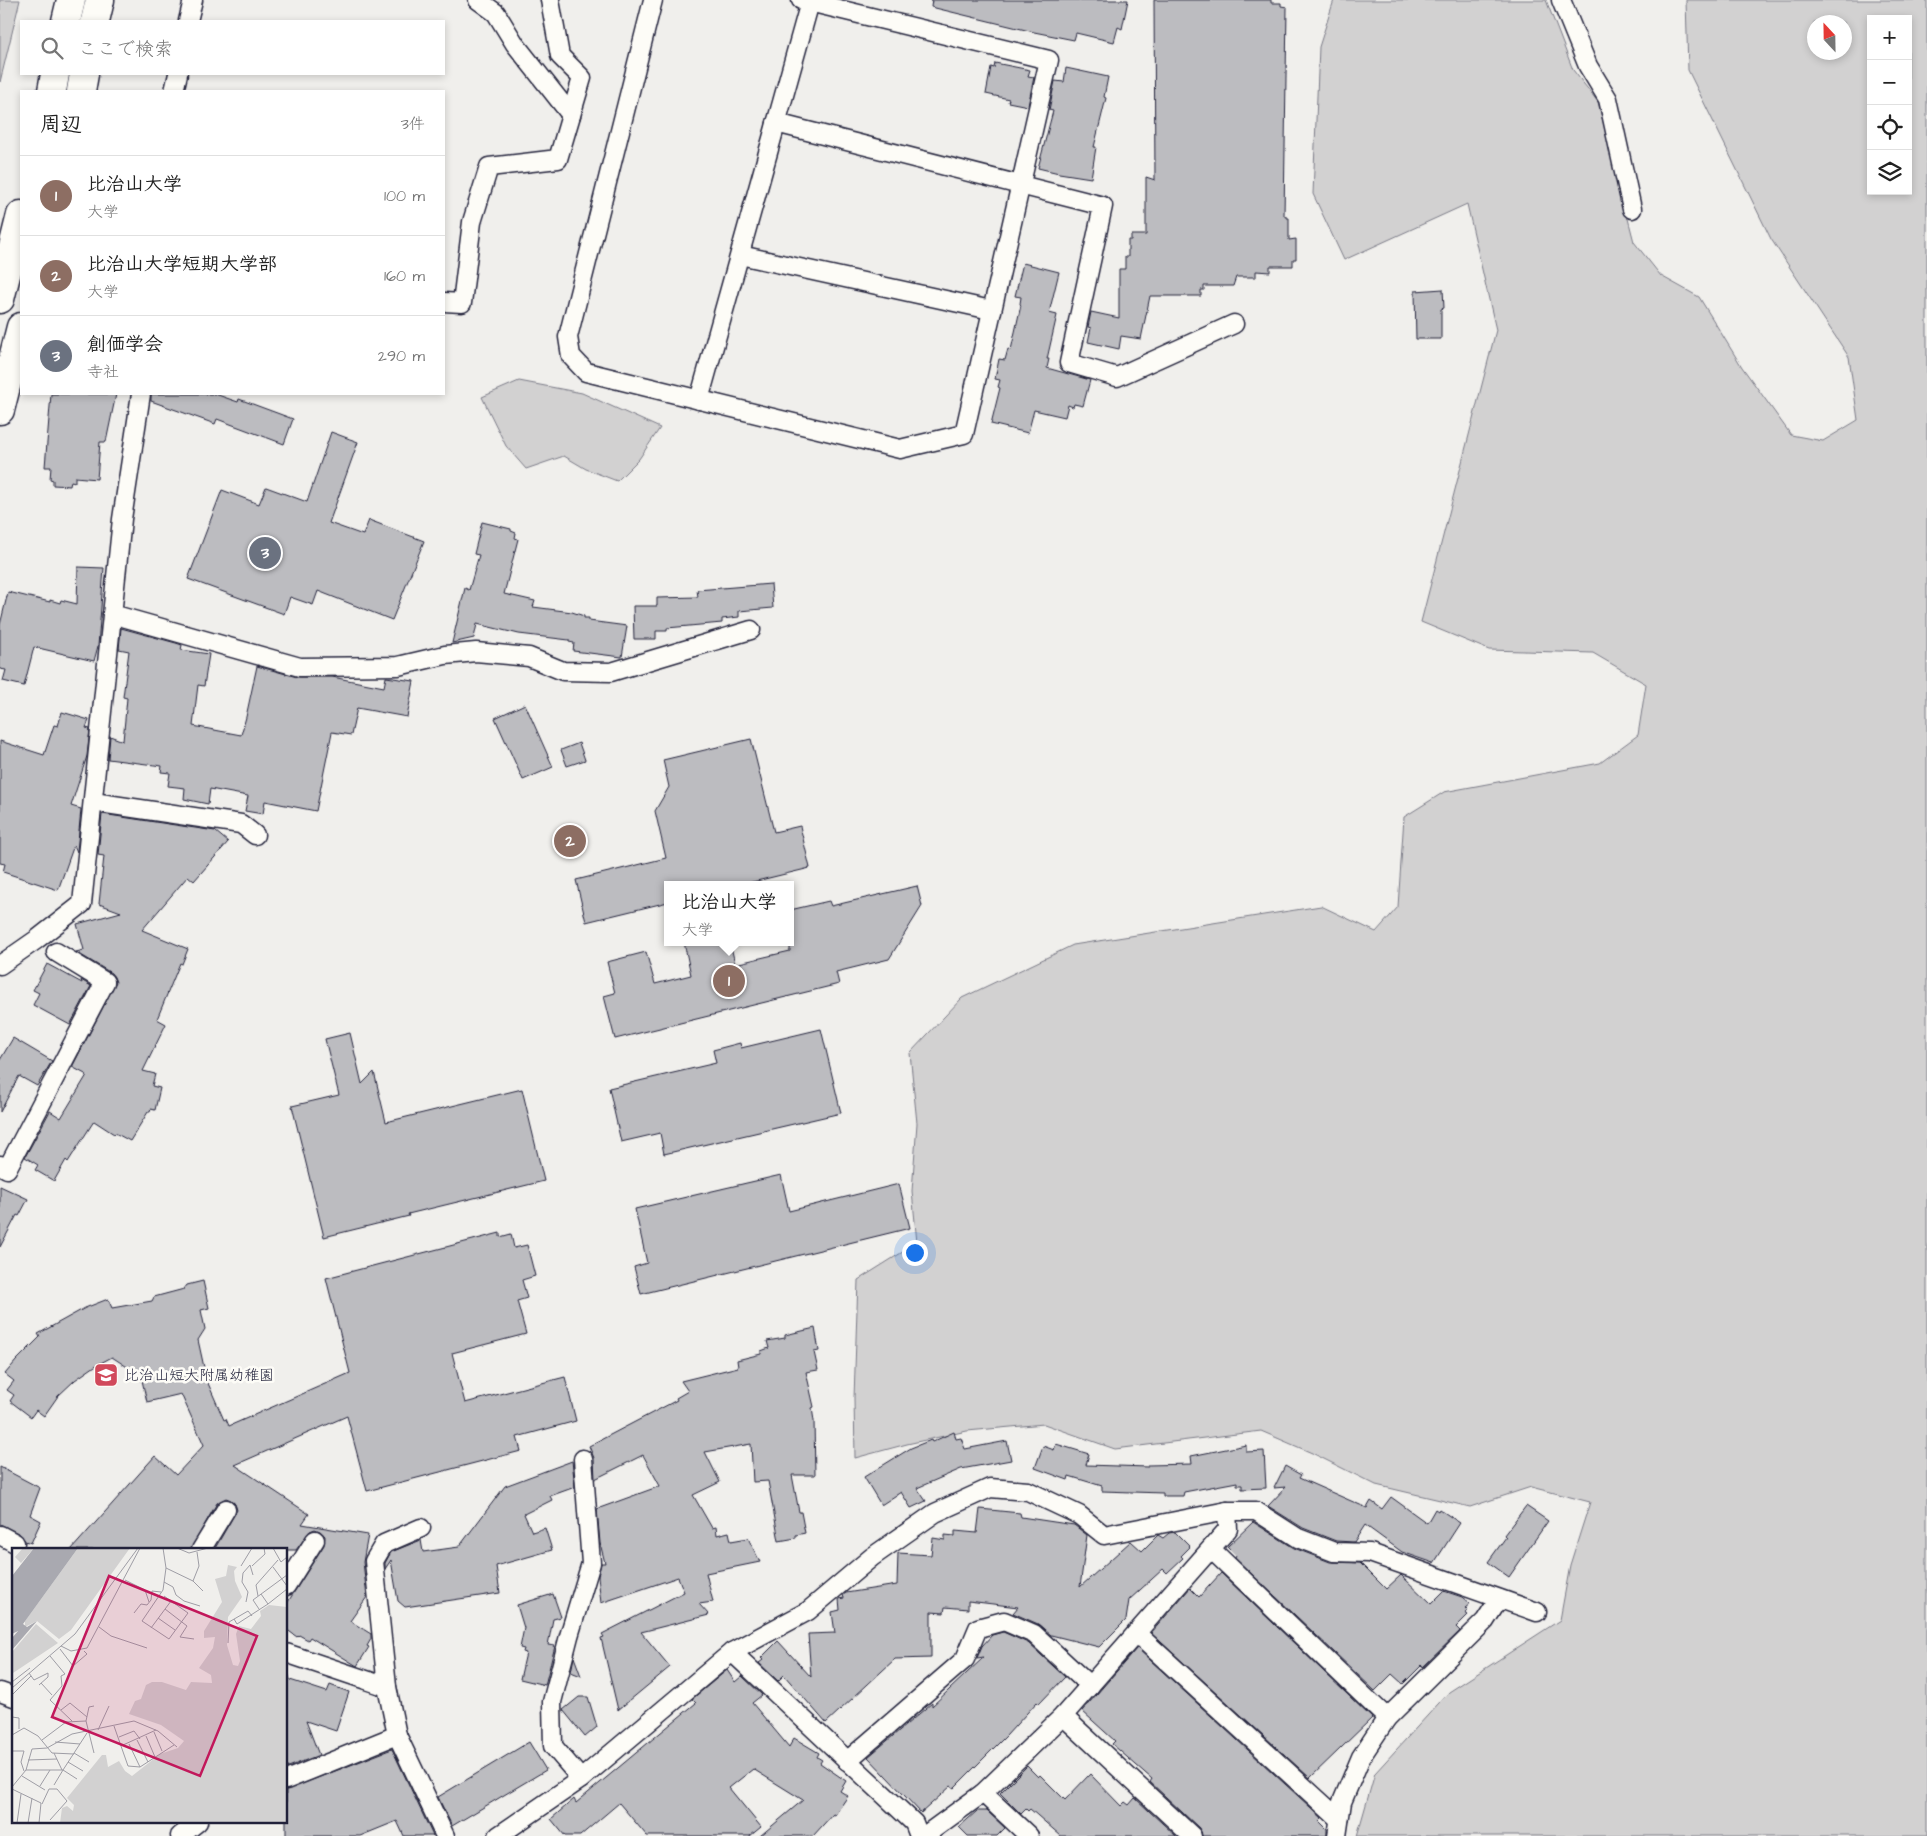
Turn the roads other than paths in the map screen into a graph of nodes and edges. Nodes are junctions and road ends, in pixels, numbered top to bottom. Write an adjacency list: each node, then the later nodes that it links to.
1 (71, 0): 9 (main road)
2 (100, 0): 10 (main road)
3 (193, 0): 11 (street)
4 (478, 0): 18 (street)
5 (550, 0): 18 (street)
6 (653, 0): 30 (street)
7 (1561, 0): 21 (street)
8 (806, 1): 19 (street); 20 (street)
9 (66, 20)
10 (96, 20)
11 (188, 20)
12 (55, 75): 15 (main road)
13 (84, 75): 16 (main road)
14 (178, 75): 17 (street)
15 (52, 90)
16 (81, 90)
17 (174, 90)
18 (571, 115): 25 (street)
19 (776, 123): 20 (street); 23 (street)
20 (1020, 185): 26 (street); 27 (street)
21 (1632, 209)
22 (20, 219): 24 (main road)
23 (740, 255): 26 (street); 30 (street)
24 (0, 299)
25 (445, 302)
26 (991, 310): 30 (street)
27 (1234, 324)
28 (20, 331): 31 (main road)
29 (141, 395): 32 (street)
30 (699, 400)
31 (0, 410)
32 (112, 614): 33 (street); 34 (street)
33 (751, 630)
34 (93, 802): 35 (street); 37 (street)
35 (255, 835)
36 (56, 952): 38 (street)
37 (0, 965)
38 (0, 1165)
39 (583, 1459): 61 (street)
40 (226, 1509): 44 (street)
41 (1227, 1511): 45 (street); 47 (street); 50 (street)
42 (421, 1528): 53 (street)
43 (315, 1540): 46 (street)
44 (202, 1548)
45 (1211, 1549): 49 (street); 57 (street)
46 (288, 1583)
47 (1499, 1599): 48 (street); 57 (street)
48 (1537, 1612)
49 (1136, 1633): 52 (street); 64 (street)
50 (732, 1652): 59 (street); 61 (street)
51 (288, 1654): 53 (street)
52 (1090, 1686): 56 (street); 59 (street)
53 (387, 1687): 58 (street)
54 (0, 1692): 55 (street)
55 (12, 1697)
56 (1063, 1716): 62 (street); 71 (street)
57 (1387, 1718): 64 (street)
58 (397, 1735): 60 (street); 66 (street)
59 (847, 1760): 68 (street)
60 (288, 1779)
61 (580, 1779): 67 (street)
62 (983, 1794): 69 (street); 70 (street)
63 (195, 1824): 65 (street)
64 (1338, 1827)
65 (180, 1836)
66 (445, 1836)
67 (498, 1836)
68 (919, 1836)
69 (924, 1836)
70 (1029, 1836)
71 (1192, 1836)

